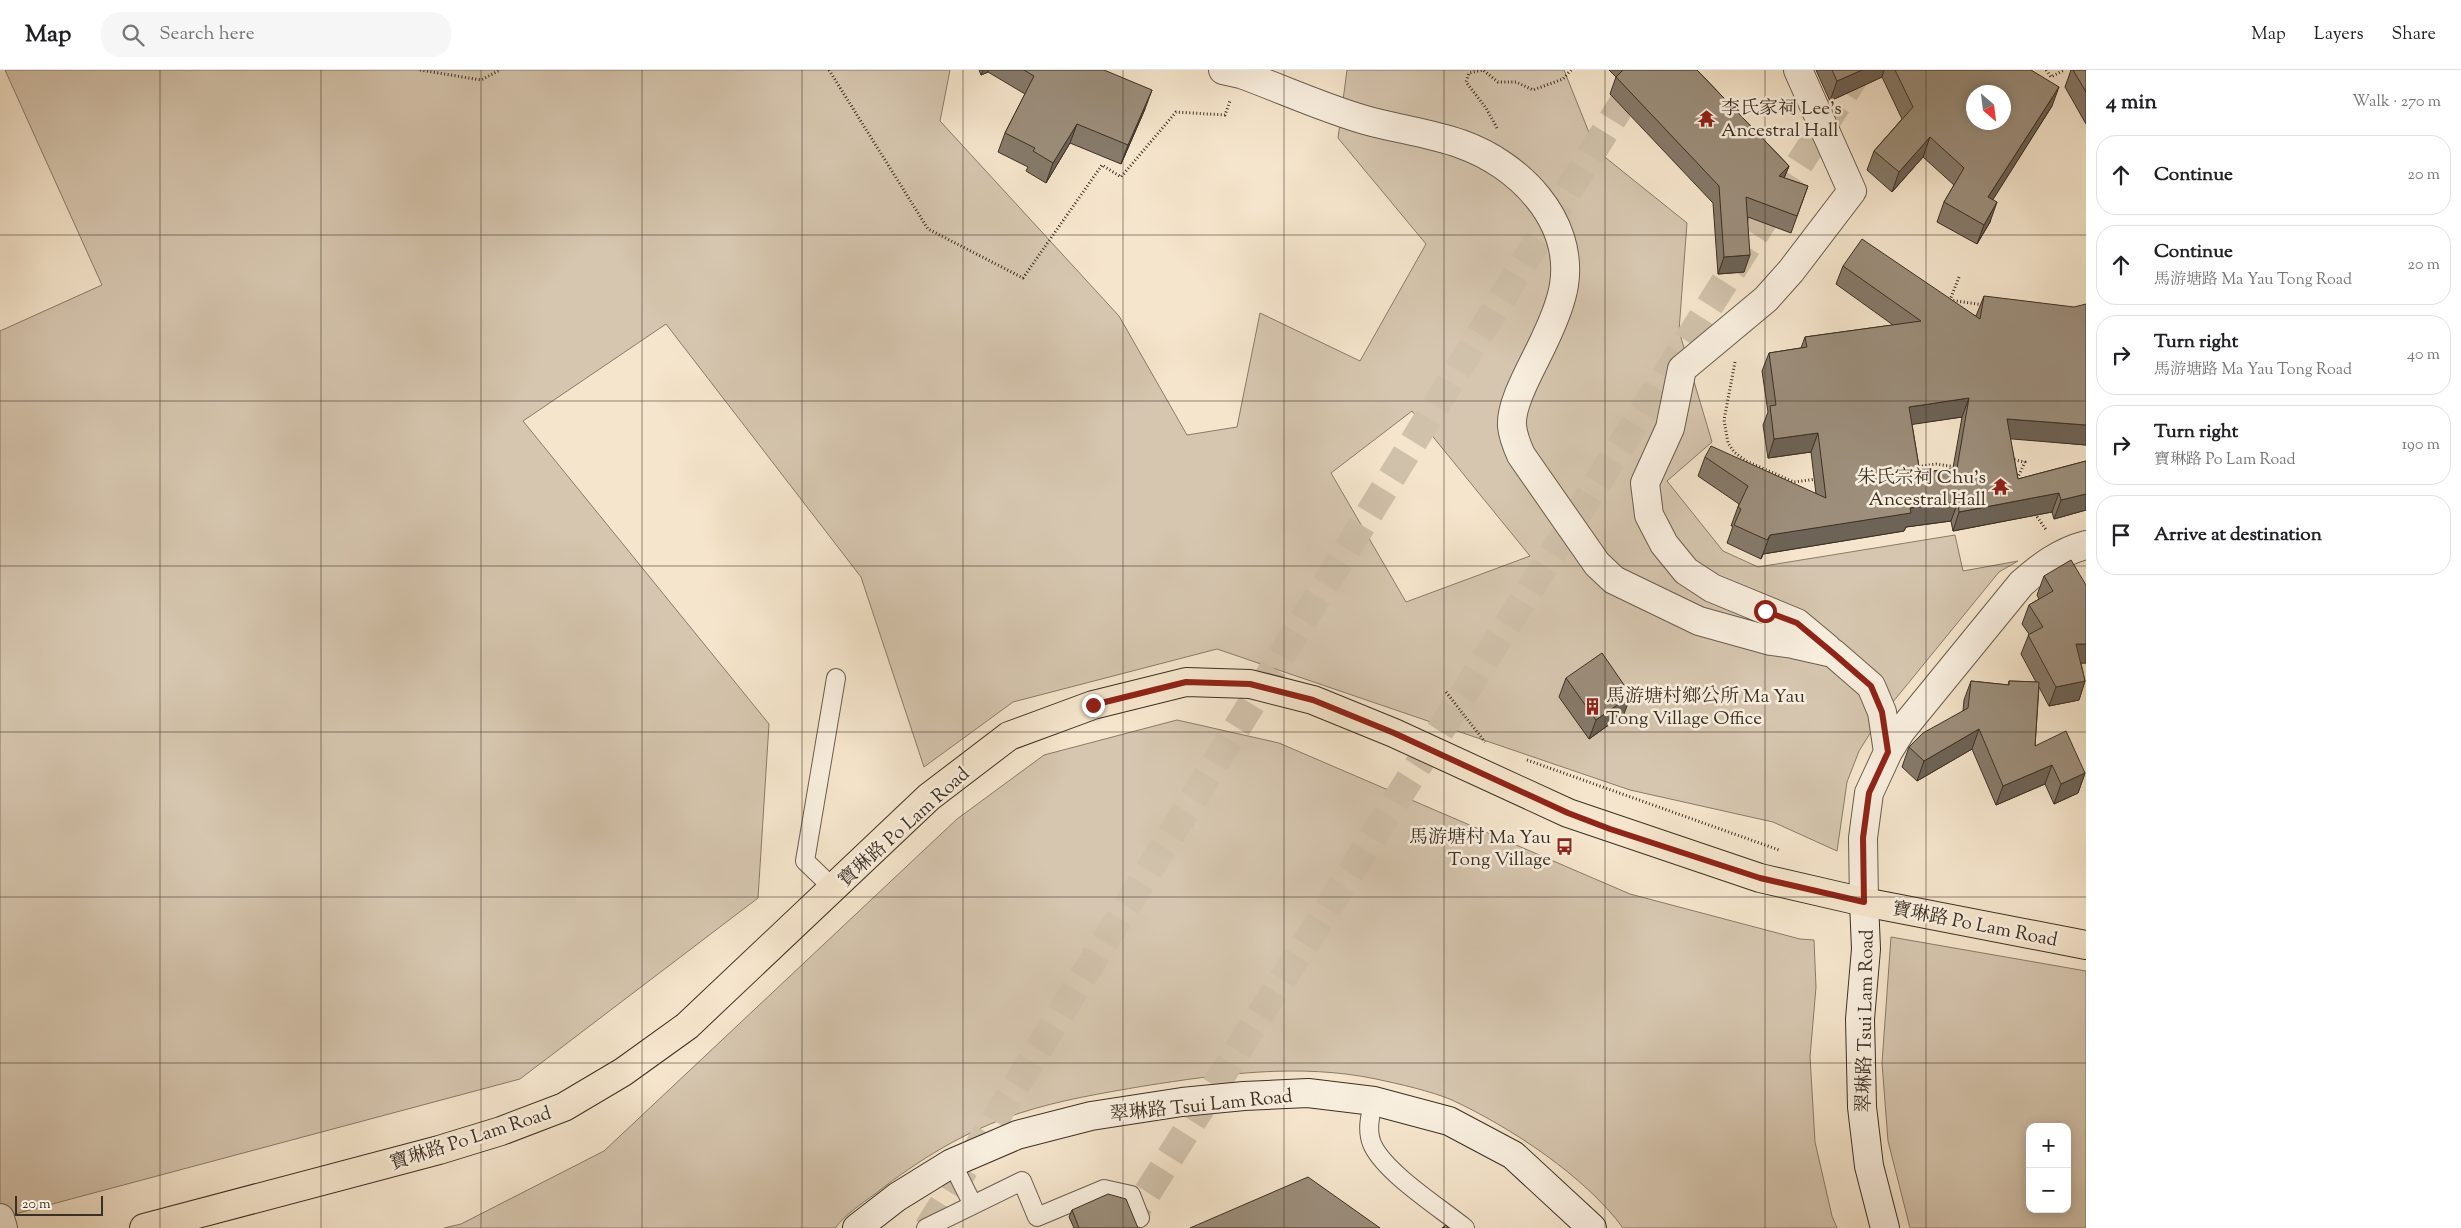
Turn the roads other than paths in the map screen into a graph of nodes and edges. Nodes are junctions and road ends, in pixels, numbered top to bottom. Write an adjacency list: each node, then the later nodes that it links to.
1 (1798, 70): 4 (street)
2 (1232, 71): 4 (street)
3 (2077, 547): 6 (street, 翠琳路 Tsui Lam Road)
4 (1833, 653): 6 (street)
5 (836, 678): 7 (lane)
6 (1888, 752): 8 (street, 翠琳路 Tsui Lam Road)
7 (833, 888): 8 (main road, 寶琳路 Po Lam Road); 16 (main road, 寶琳路 Po Lam Road)
8 (1864, 902): 9 (main road, 寶琳路 Po Lam Road); 21 (street, 翠琳路 Tsui Lam Road)
9 (2086, 946)
10 (1374, 1101): 11 (street, 翠琳路 Tsui Lam Road); 19 (lane); 20 (street, 翠琳路 Tsui Lam Road)
11 (952, 1163): 12 (lane); 17 (street, 翠琳路 Tsui Lam Road)
12 (972, 1205): 14 (lane); 18 (lane)
13 (0, 1218): 15 (street)
14 (1140, 1218)
15 (3, 1228)
16 (144, 1228)
17 (857, 1228)
18 (926, 1228)
19 (1465, 1228)
20 (1592, 1228)
21 (1885, 1228)

